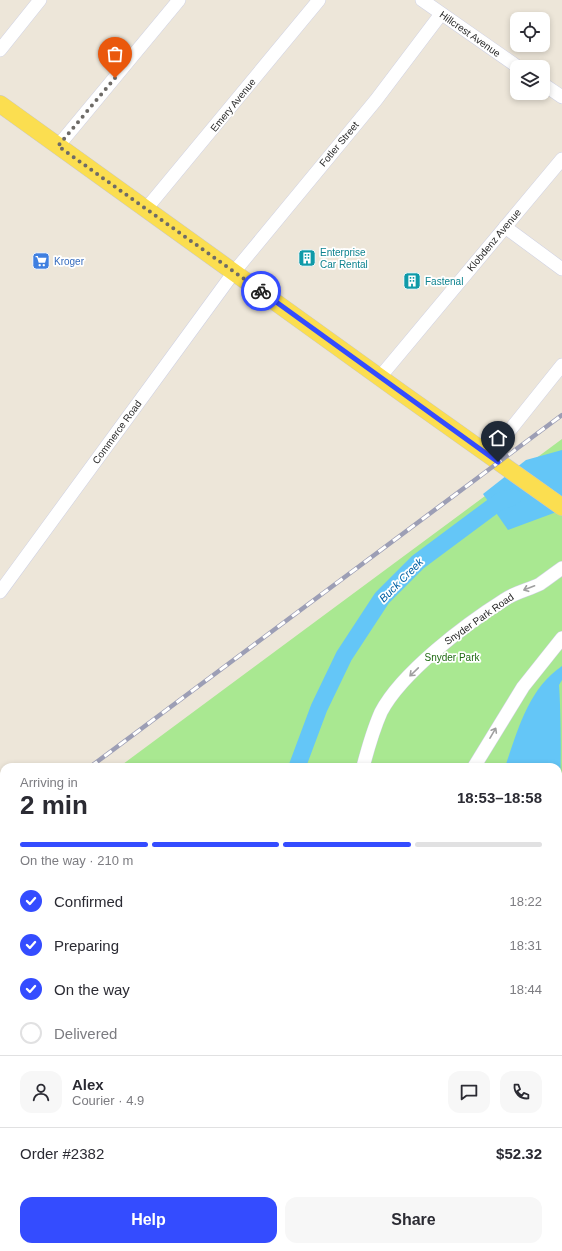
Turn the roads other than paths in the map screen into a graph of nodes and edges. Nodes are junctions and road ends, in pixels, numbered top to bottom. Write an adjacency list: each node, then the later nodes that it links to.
1 (40, 0): 6 (street)
2 (179, 0): 11 (street)
3 (319, 0): 13 (street, Emery Avenue)
4 (422, 0): 5 (street, Hillcrest Avenue)
5 (441, 14): 7 (street, Hillcrest Avenue); 16 (street, Fotler Street)
6 (0, 50)
7 (510, 61)
8 (550, 89): 9 (street)
9 (562, 97)
10 (0, 104): 11 (main road)
11 (58, 146): 13 (main road)
12 (562, 159): 14 (street, Klobdenz Avenue)
13 (146, 209): 16 (main road)
14 (505, 227): 15 (street); 18 (street, Klobdenz Avenue)
15 (562, 269)
16 (234, 272): 18 (main road); 22 (street, Commerce Road)
17 (562, 365): 19 (street)
18 (380, 377): 19 (main road)
19 (490, 455): 20 (main road)
20 (562, 507)
21 (562, 568): 24 (street, Snyder Park Road, one-way to 24)
22 (0, 592)
23 (562, 638): 25 (street, one-way to 23)
24 (364, 763)
25 (476, 763)

